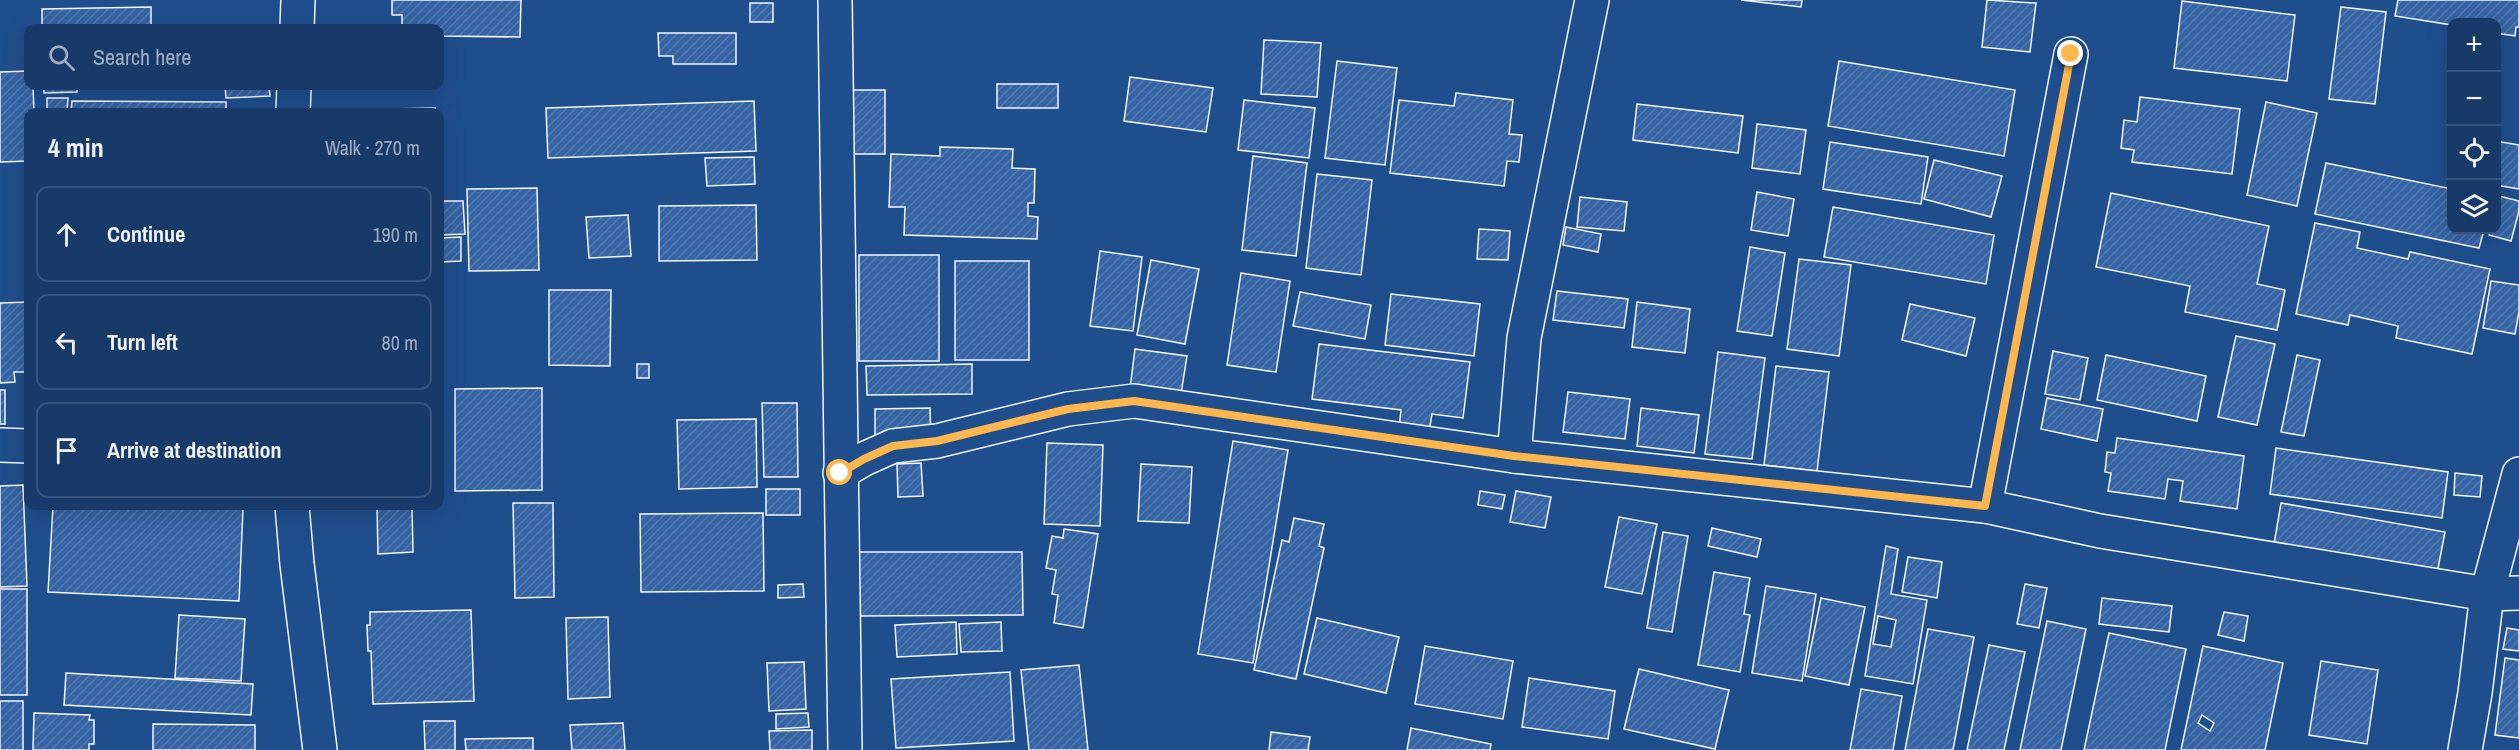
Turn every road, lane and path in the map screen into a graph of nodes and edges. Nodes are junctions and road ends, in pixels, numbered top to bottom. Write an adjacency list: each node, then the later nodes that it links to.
1 (298, 0): 4 (street)
2 (835, 0): 11 (street)
3 (1592, 0): 10 (street)
4 (297, 24)
5 (2071, 54): 13 (street)
6 (294, 90): 7 (street)
7 (292, 108)
8 (0, 445): 9 (street)
9 (24, 446)
10 (1514, 456): 11 (street); 13 (street)
11 (840, 473): 18 (street)
12 (2519, 474): 16 (street)
13 (1985, 506): 16 (street)
14 (292, 510): 17 (street)
15 (2519, 593): 16 (street)
16 (2487, 594): 19 (street)
17 (320, 750)
18 (845, 750)
19 (2465, 750)

